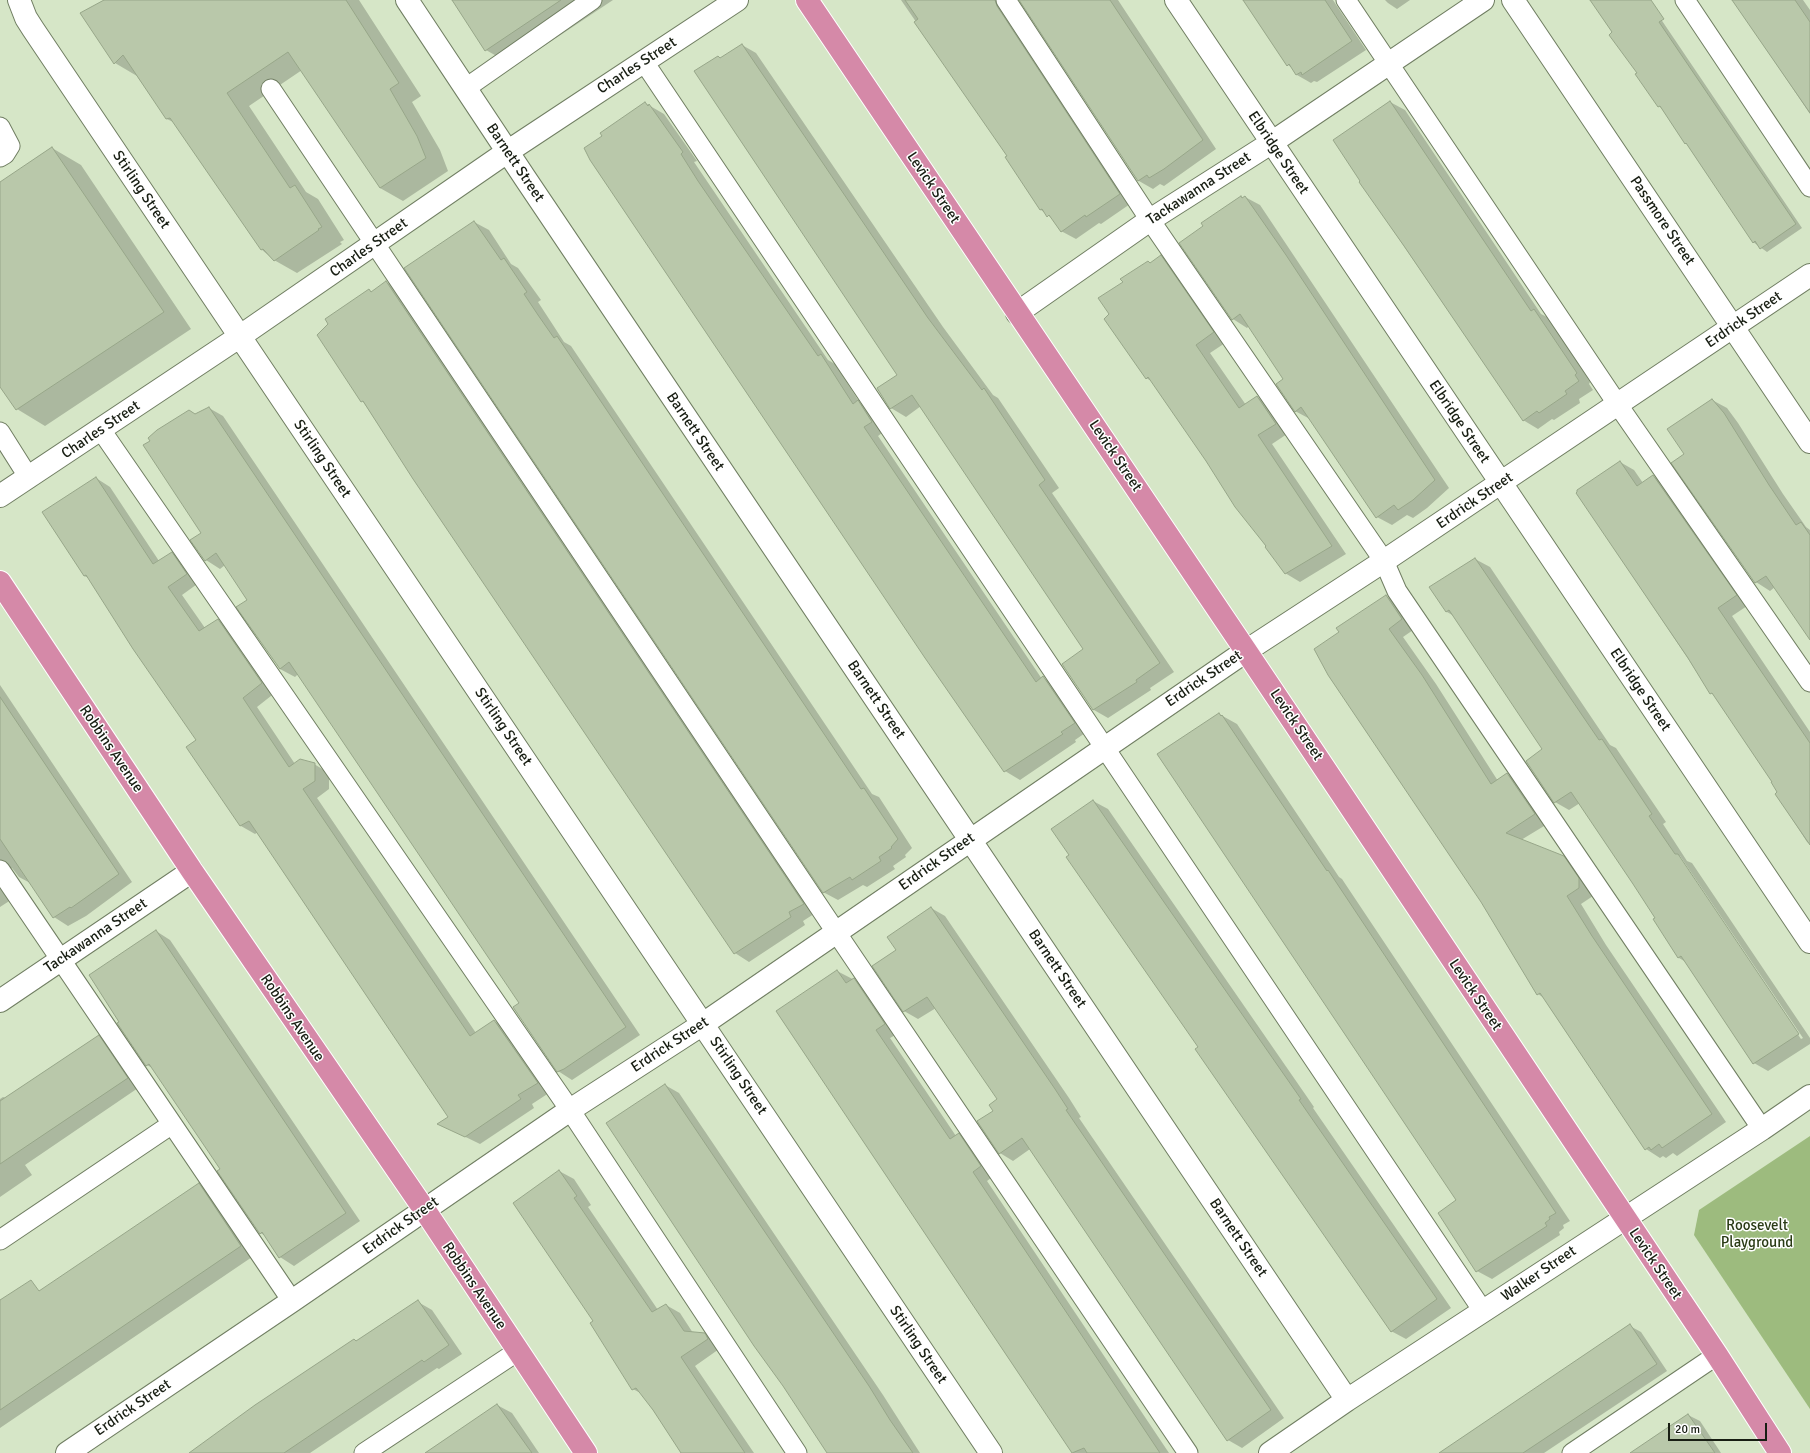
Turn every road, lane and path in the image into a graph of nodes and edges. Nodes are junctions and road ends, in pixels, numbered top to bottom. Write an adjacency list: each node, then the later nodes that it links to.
1 (19, 0): 26 (street, Stirling Street)
2 (407, 0): 14 (street, Barnett Street)
3 (592, 0): 14 (lane)
4 (737, 0): 12 (street, Charles Street)
5 (808, 0): 24 (highway, Levick Street)
6 (1006, 0): 21 (lane)
7 (1176, 0): 17 (street, Elbridge Street)
8 (1346, 0): 13 (lane)
9 (1483, 0): 13 (street, Tackawanna Street)
10 (1513, 0): 25 (street, Passmore Street)
11 (1685, 0): 20 (lane)
12 (644, 62): 18 (street, Charles Street); 38 (lane)
13 (1389, 64): 17 (street, Tackawanna Street); 27 (lane)
14 (466, 88): 18 (street, Barnett Street)
15 (271, 89): 22 (lane)
16 (0, 127): 19 (lane)
17 (1271, 143): 21 (street, Tackawanna Street); 32 (street, Elbridge Street)
18 (507, 152): 22 (street, Charles Street); 39 (street, Barnett Street)
19 (0, 157)
20 (1810, 187)
21 (1150, 220): 24 (street, Tackawanna Street); 34 (lane)
22 (376, 243): 26 (street, Charles Street); 42 (lane)
23 (1810, 275): 25 (street, Erdrick Street)
24 (1017, 313): 36 (highway, Levick Street)
25 (1733, 327): 27 (street, Erdrick Street); 30 (street, Passmore Street)
26 (239, 337): 28 (street, Charles Street); 46 (street, Stirling Street)
27 (1618, 405): 32 (street, Erdrick Street); 37 (lane)
28 (101, 430): 31 (street, Charles Street); 48 (lane)
29 (0, 432): 31 (lane)
30 (1810, 442)
31 (29, 478): 33 (street, Charles Street)
32 (1501, 483): 34 (street, Erdrick Street); 43 (street, Elbridge Street)
33 (0, 496)
34 (1384, 561): 36 (street, Erdrick Street); 50 (lane)
35 (0, 582): 41 (highway, Robbins Avenue)
36 (1246, 651): 38 (street, Erdrick Street); 52 (highway, Levick Street)
37 (1810, 682)
38 (1105, 747): 39 (street, Erdrick Street); 55 (lane)
39 (970, 839): 42 (street, Erdrick Street); 58 (street, Barnett Street)
40 (0, 870): 44 (lane)
41 (192, 871): 44 (street, Tackawanna Street); 51 (highway, Robbins Avenue)
42 (836, 932): 46 (street, Erdrick Street); 64 (lane)
43 (1810, 942)
44 (61, 960): 45 (street, Tackawanna Street); 49 (lane)
45 (0, 1001)
46 (703, 1024): 48 (street, Erdrick Street); 63 (street, Stirling Street)
47 (1810, 1096): 50 (street, Walker Street)
48 (570, 1110): 51 (street, Erdrick Street); 62 (lane)
49 (172, 1124): 53 (lane); 54 (lane)
50 (1762, 1129): 52 (street, Walker Street)
51 (424, 1209): 54 (street, Erdrick Street); 56 (highway, Robbins Avenue)
52 (1624, 1218): 55 (street, Walker Street); 57 (highway, Levick Street)
53 (0, 1240)
54 (292, 1301): 59 (street, Erdrick Street)
55 (1483, 1311): 58 (street, Walker Street)
56 (518, 1351): 60 (lane); 61 (highway, Robbins Avenue)
57 (1717, 1354): 66 (lane); 67 (highway, Levick Street)
58 (1347, 1400): 65 (street, Walker Street)
59 (66, 1453)
60 (364, 1453)
61 (586, 1453)
62 (797, 1453)
63 (991, 1453)
64 (1188, 1453)
65 (1270, 1453)
66 (1572, 1453)
67 (1780, 1453)

